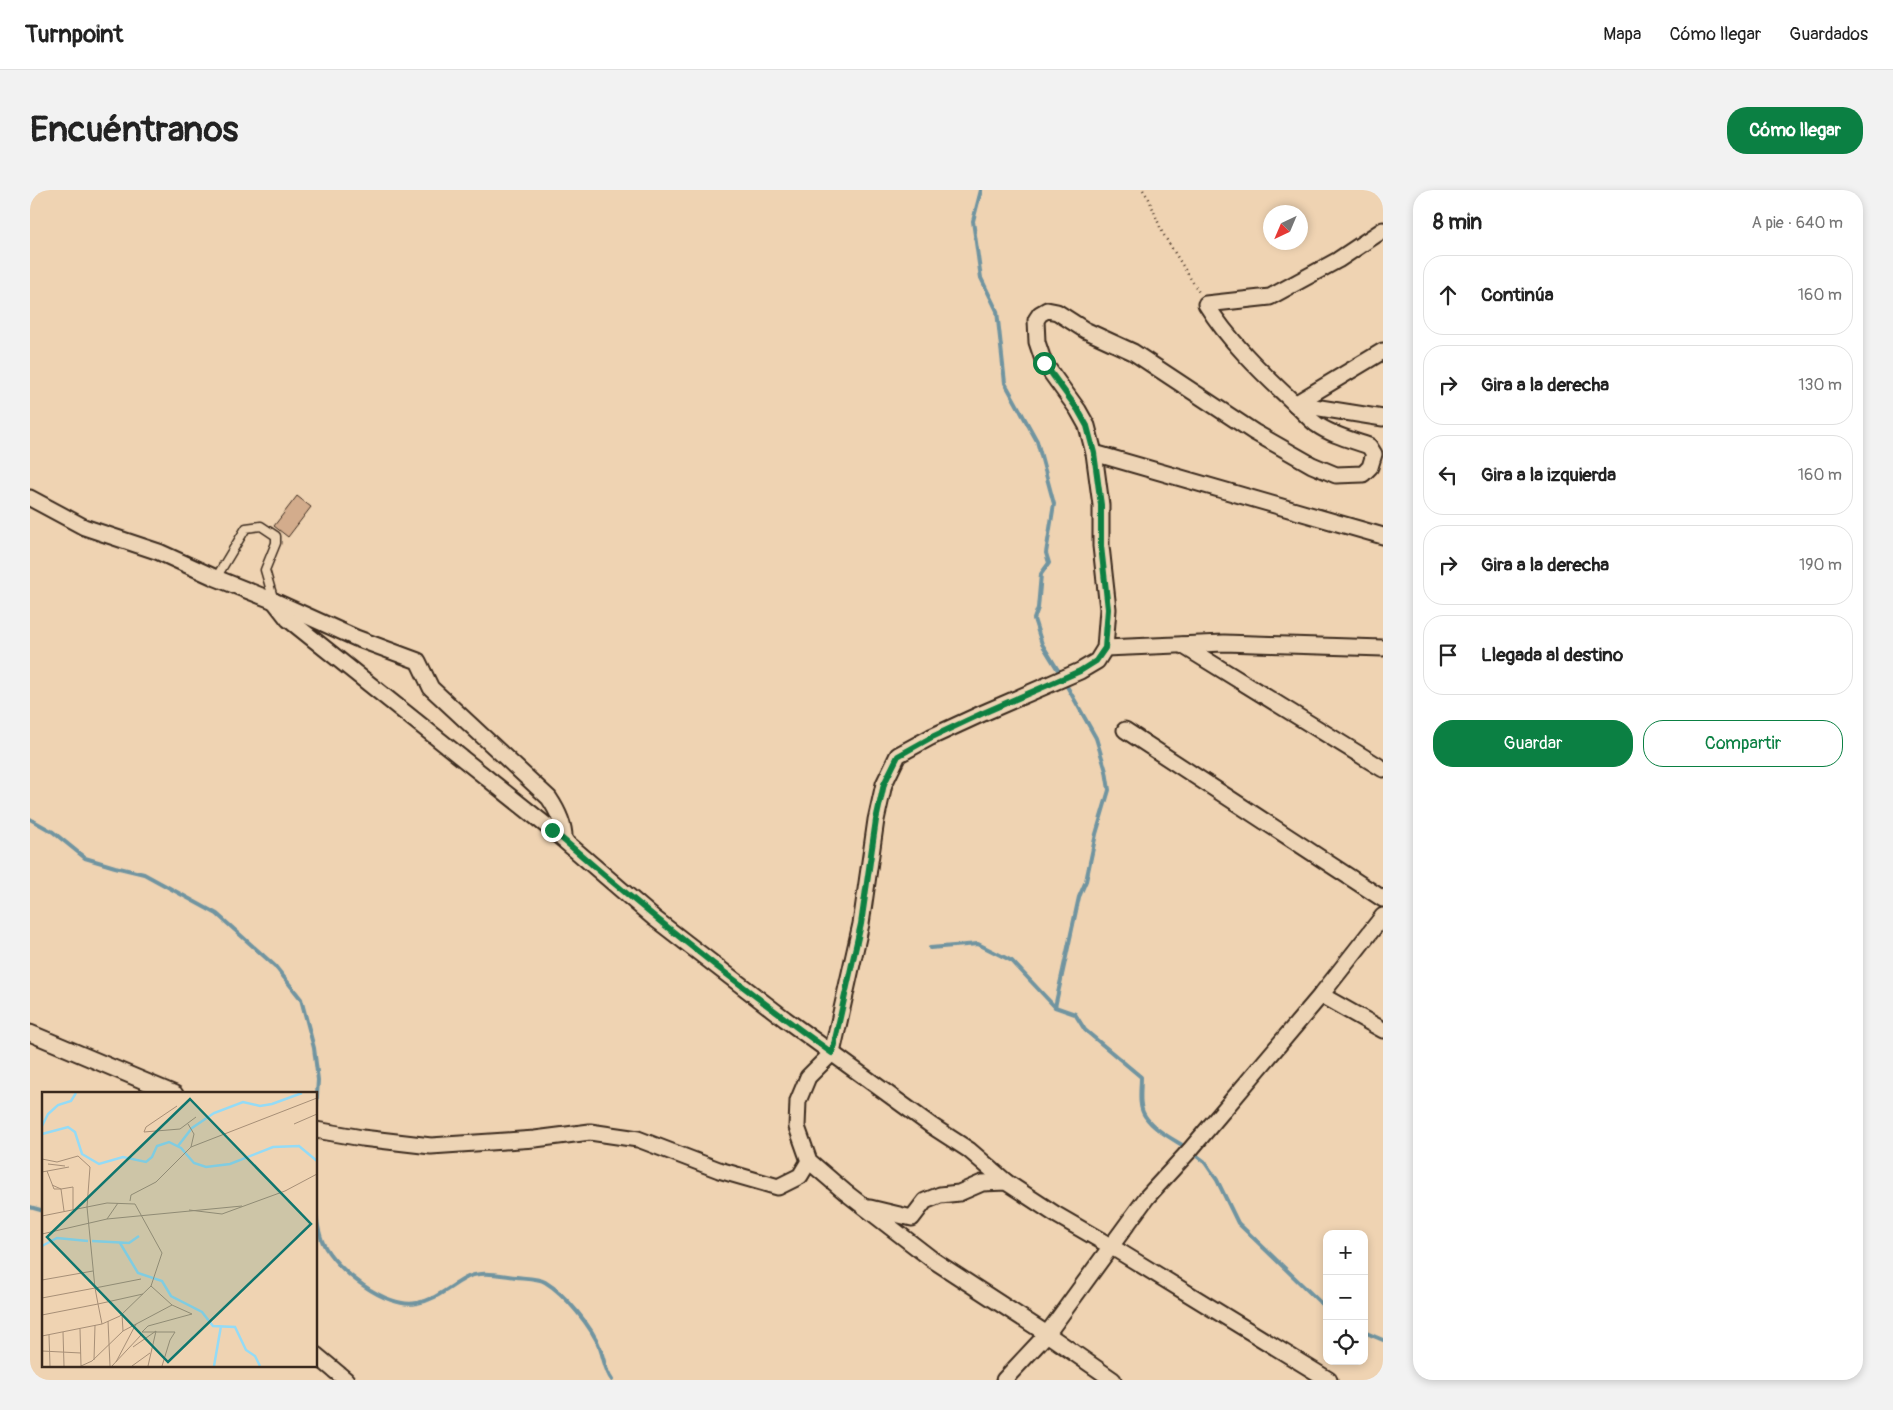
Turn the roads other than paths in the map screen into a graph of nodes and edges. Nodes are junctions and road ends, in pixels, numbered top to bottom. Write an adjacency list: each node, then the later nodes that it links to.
1 (1383, 230): 3 (street)
2 (1383, 352): 3 (street)
3 (1296, 404): 4 (street); 6 (street)
4 (1383, 418)
5 (1094, 453): 6 (street); 9 (street); 15 (street)
6 (1378, 454)
7 (30, 498): 11 (street)
8 (1383, 522): 9 (street)
9 (1362, 530): 10 (street)
10 (1383, 536)
11 (216, 578): 12 (street); 12 (lane)
12 (274, 601): 18 (street); 18 (street)
13 (1182, 644): 14 (street); 15 (street); 17 (street)
14 (1382, 647)
15 (1105, 648): 24 (street)
16 (1124, 730): 19 (street)
17 (1383, 769)
18 (564, 840): 24 (street)
19 (1383, 899)
20 (1383, 916): 21 (street)
21 (1321, 995): 22 (street); 30 (street)
22 (1383, 1030)
23 (30, 1033): 25 (street)
24 (832, 1053): 27 (street); 28 (street)
25 (170, 1092)
26 (318, 1130): 27 (street)
27 (809, 1161): 29 (street)
28 (1006, 1182): 29 (street); 30 (street)
29 (865, 1207): 31 (street)
30 (1112, 1247): 31 (street); 36 (street)
31 (1047, 1334): 34 (street); 35 (street)
32 (318, 1357): 33 (street)
33 (346, 1380)
34 (1004, 1380)
35 (1113, 1380)
36 (1329, 1380)

